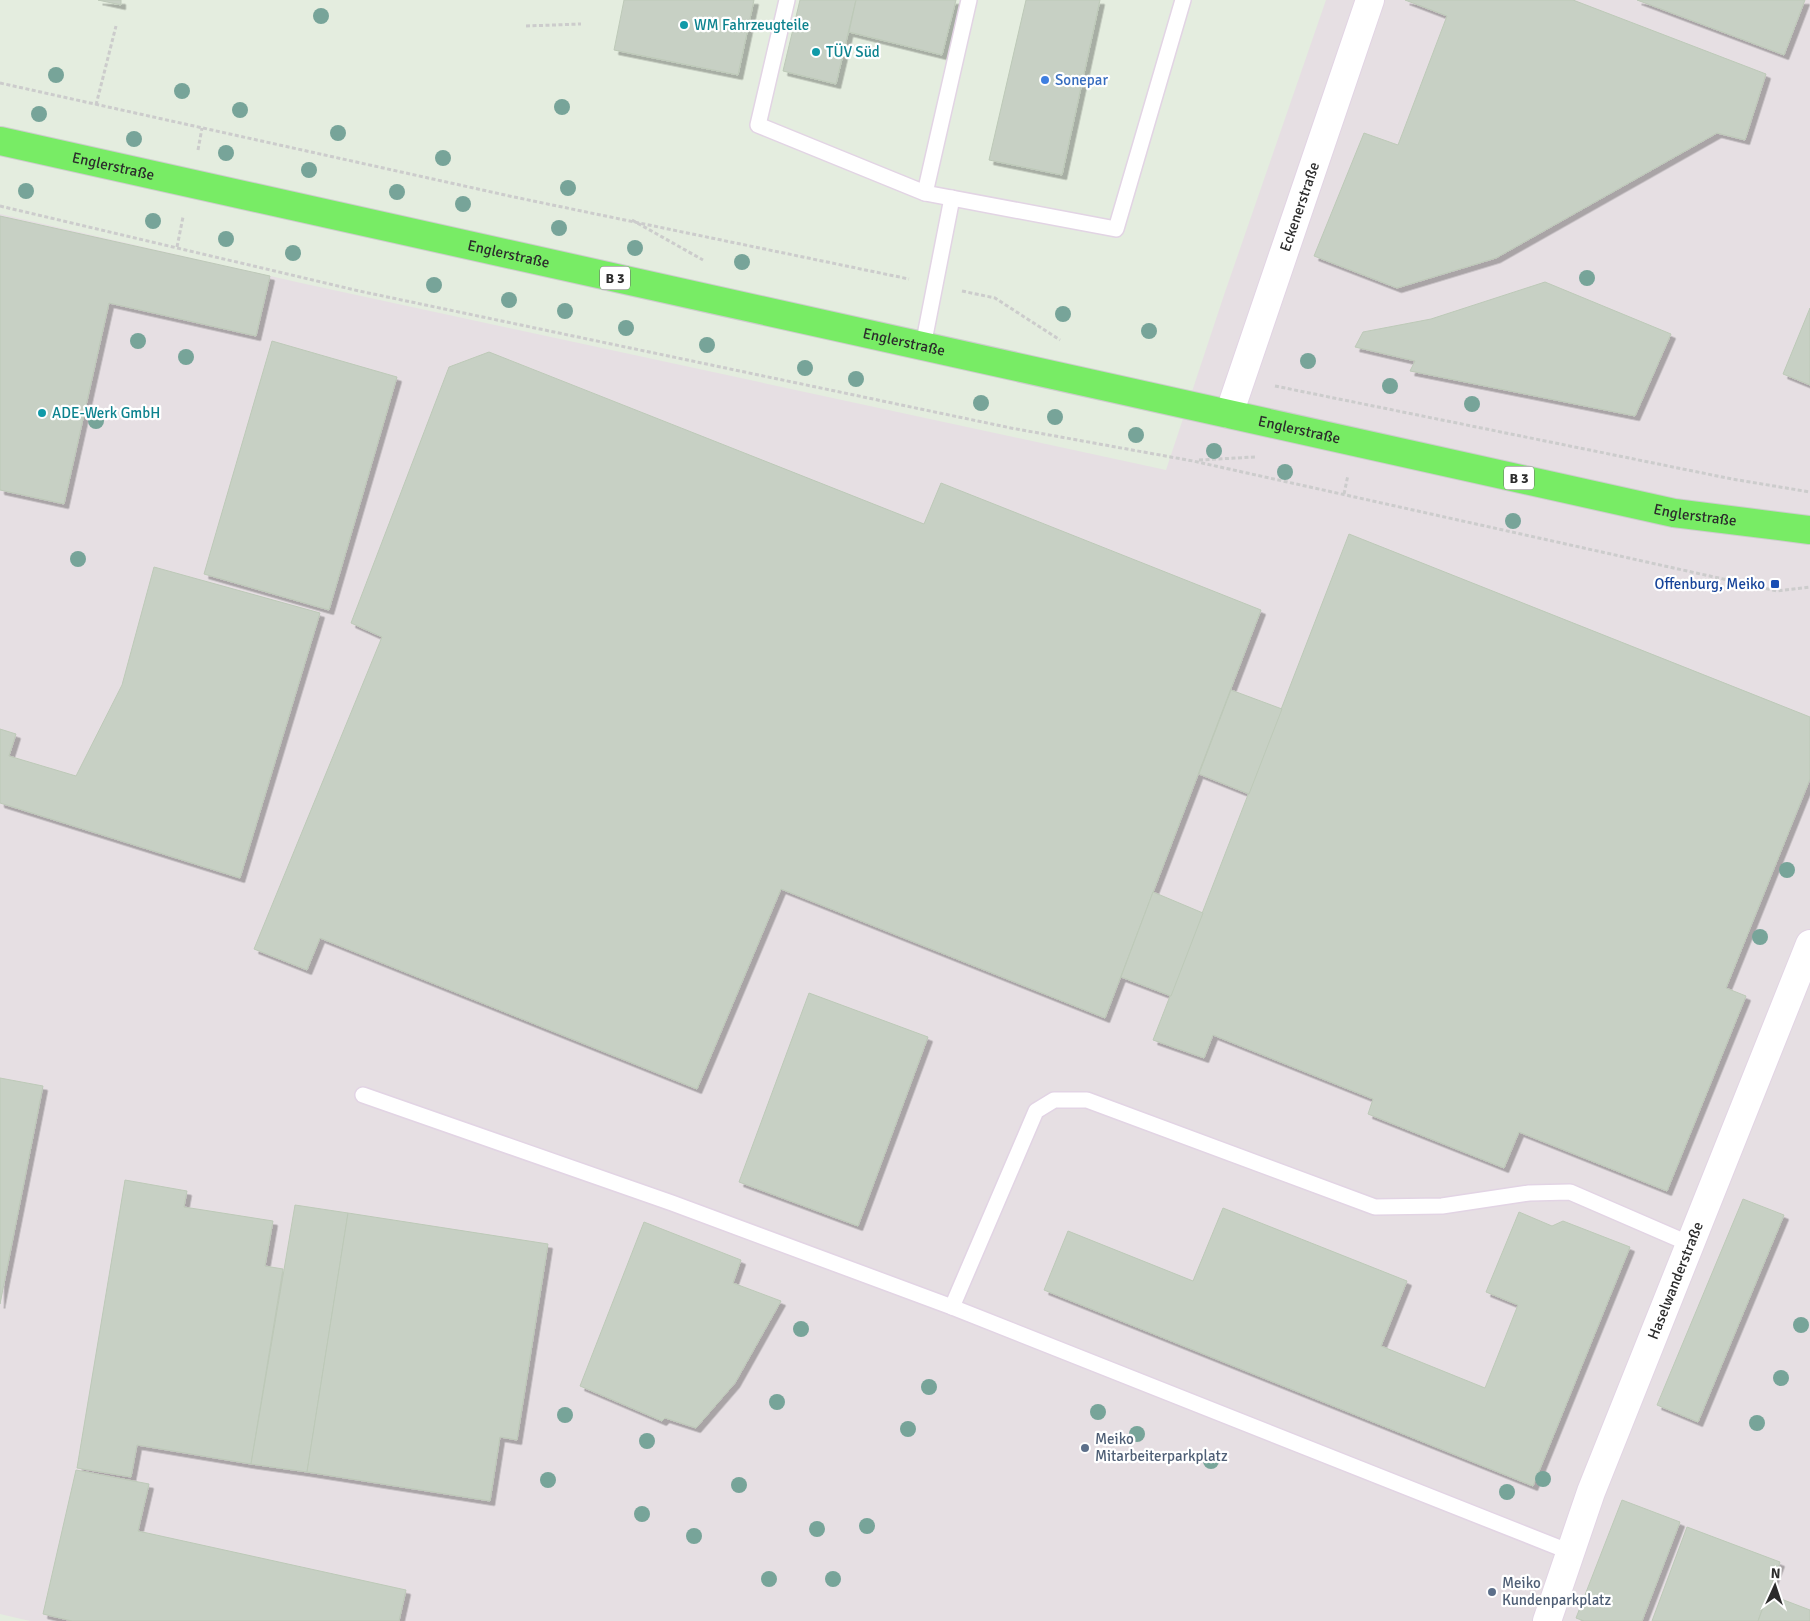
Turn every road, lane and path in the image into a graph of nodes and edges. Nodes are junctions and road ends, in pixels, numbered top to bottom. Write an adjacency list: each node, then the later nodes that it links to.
1 (787, 0): 11 (lane)
2 (969, 0): 11 (lane)
3 (1183, 0): 12 (lane)
4 (1370, 0): 17 (street, Eckenerstraße)
5 (581, 24): 7 (path)
6 (116, 26): 9 (path)
7 (526, 26)
8 (0, 83): 9 (path)
9 (96, 105): 14 (path)
10 (0, 141): 16 (main road, Englerstraße / B 3)
11 (925, 193): 12 (lane)
12 (952, 198): 14 (lane)
13 (0, 206): 21 (path)
14 (934, 285): 15 (path); 16 (lane)
15 (1067, 344)
16 (922, 346): 18 (main road, Englerstraße / B 3)
17 (1241, 379): 18 (street, Eckenerstraße); 19 (path)
18 (1229, 414): 20 (main road, Englerstraße / B 3)
19 (1810, 492)
20 (1810, 530)
21 (1810, 588)
22 (1808, 953): 24 (street, Haselwanderstraße)
23 (363, 1094): 25 (lane)
24 (1690, 1244): 25 (lane); 26 (street, Haselwanderstraße)
25 (952, 1307): 26 (lane)
26 (1570, 1552): 27 (street, Haselwanderstraße)
27 (1546, 1621)

